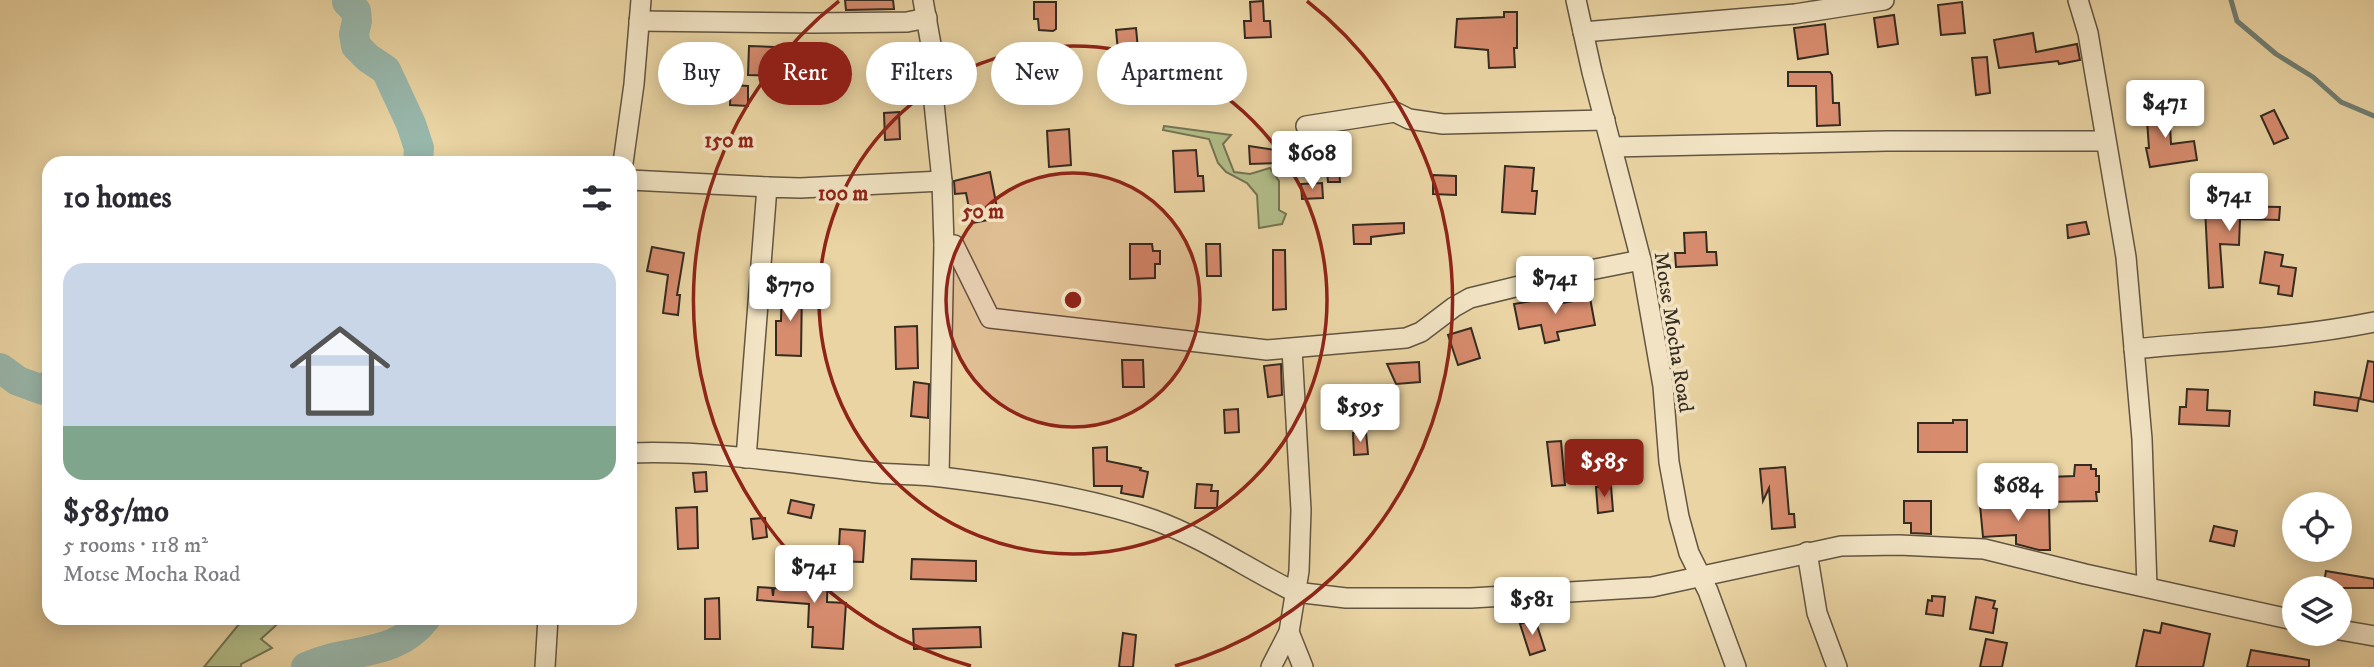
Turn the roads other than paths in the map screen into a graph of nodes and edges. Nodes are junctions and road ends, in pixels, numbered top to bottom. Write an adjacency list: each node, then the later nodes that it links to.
1 (641, 0): 7 (street)
2 (1576, 0): 8 (street, Motse Mocha Road)
3 (1884, 0): 5 (street)
4 (2078, 0): 11 (street)
5 (1794, 7): 8 (street)
6 (925, 9): 7 (street); 15 (street)
7 (639, 21): 13 (street)
8 (1583, 32): 9 (street, Motse Mocha Road)
9 (1605, 120): 10 (street); 12 (street, Motse Mocha Road)
10 (1306, 125)
11 (2105, 141): 12 (street); 21 (street)
12 (1612, 147): 18 (street, Motse Mocha Road)
13 (624, 156)
14 (637, 180): 16 (street)
15 (942, 181): 16 (street); 17 (street)
16 (768, 187): 23 (street)
17 (944, 245): 20 (street); 24 (street)
18 (1641, 260): 20 (street); 26 (street, Motse Mocha Road)
19 (2374, 322): 21 (street)
20 (1292, 349): 28 (street)
21 (2134, 349): 27 (street)
22 (637, 453): 23 (street)
23 (746, 458): 24 (street)
24 (939, 476): 28 (street)
25 (1807, 552): 26 (street); 27 (street); 38 (street)
26 (1701, 575): 28 (street); 37 (street, Motse Mocha Road)
27 (2147, 587): 29 (street)
28 (1295, 592): 32 (street)
29 (2282, 617)
30 (548, 625): 34 (street)
31 (2352, 631): 33 (street)
32 (1289, 632): 35 (street); 36 (street)
33 (2374, 636)
34 (545, 667)
35 (1271, 667)
36 (1303, 667)
37 (1737, 667)
38 (1837, 667)

